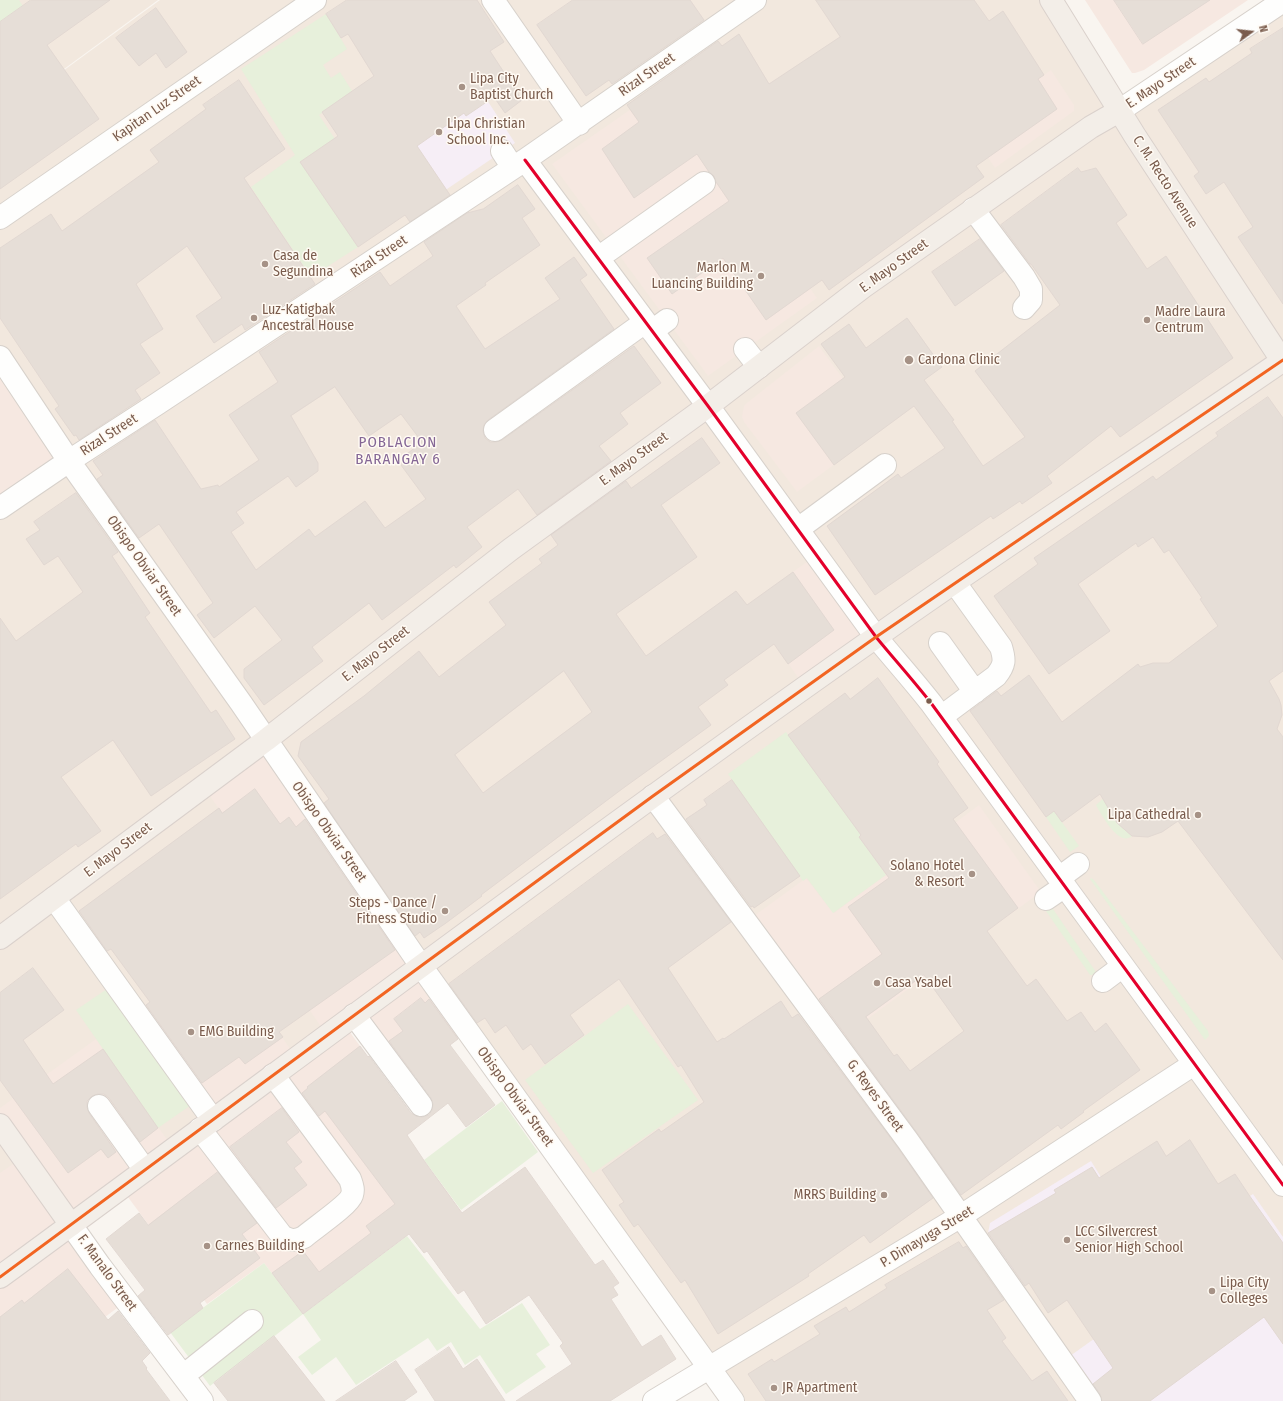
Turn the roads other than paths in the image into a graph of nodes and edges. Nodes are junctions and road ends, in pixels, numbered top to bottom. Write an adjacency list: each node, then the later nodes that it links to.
1 (493, 0): 7 (street)
2 (1051, 0): 6 (main road, C. M. Recto Avenue)
3 (1283, 1): 6 (street, E. Mayo Street)
4 (300, 4): 11 (street, Kapitan Luz Street)
5 (747, 12): 7 (street, Rizal Street)
6 (1119, 111): 10 (main road, E. Mayo Street); 17 (main road, C. M. Recto Avenue)
7 (579, 124): 8 (street, Rizal Street)
8 (513, 160): 12 (street); 21 (street, Rizal Street)
9 (704, 183): 12 (street)
10 (973, 209): 13 (street); 18 (main road, E. Mayo Street)
11 (0, 218)
12 (598, 258): 14 (street)
13 (1024, 308)
14 (655, 324): 19 (street); 20 (street)
15 (746, 349): 18 (street)
16 (0, 357): 21 (street, Obispo Obviar Street)
17 (1283, 361): 25 (main road)
18 (759, 367): 19 (main road, E. Mayo Street)
19 (708, 406): 24 (street); 30 (main road, E. Mayo Street)
20 (495, 430)
21 (69, 461): 23 (street, Rizal Street); 30 (street, Obispo Obviar Street)
22 (885, 465): 24 (street)
23 (0, 508)
24 (798, 529): 26 (street)
25 (955, 583): 26 (main road); 28 (street)
26 (876, 637): 29 (street); 31 (main road)
27 (940, 643): 28 (street)
28 (975, 692): 29 (street)
29 (941, 717): 33 (street)
30 (266, 740): 34 (main road, E. Mayo Street); 37 (street, Obispo Obviar Street)
31 (653, 796): 37 (main road); 49 (street, G. Reyes Street)
32 (1078, 864): 33 (street)
33 (1062, 882): 35 (street); 38 (street)
34 (54, 898): 36 (main road, E. Mayo Street); 46 (street)
35 (1046, 899)
36 (0, 938)
37 (421, 966): 40 (main road); 53 (street, Obispo Obviar Street)
38 (1123, 966): 39 (street); 41 (street)
39 (1103, 981)
40 (354, 1015): 42 (main road); 43 (street)
41 (1194, 1064): 48 (street); 49 (street, P. Dimayuga Street)
42 (273, 1075): 46 (main road); 46 (street)
43 (420, 1105)
44 (99, 1106): 47 (street)
45 (0, 1125): 50 (main road, F. Manalo Street)
46 (206, 1125): 47 (main road)
47 (145, 1170): 50 (main road)
48 (1283, 1185)
49 (961, 1216): 53 (street, P. Dimayuga Street); 58 (street, G. Reyes Street)
50 (71, 1225): 51 (main road); 54 (street, F. Manalo Street)
51 (0, 1278)
52 (252, 1321): 54 (street)
53 (710, 1368): 56 (street, P. Dimayuga Street); 57 (street, Obispo Obviar Street)
54 (183, 1376): 55 (street, F. Manalo Street)
55 (202, 1401)
56 (654, 1401)
57 (733, 1401)
58 (1090, 1401)

